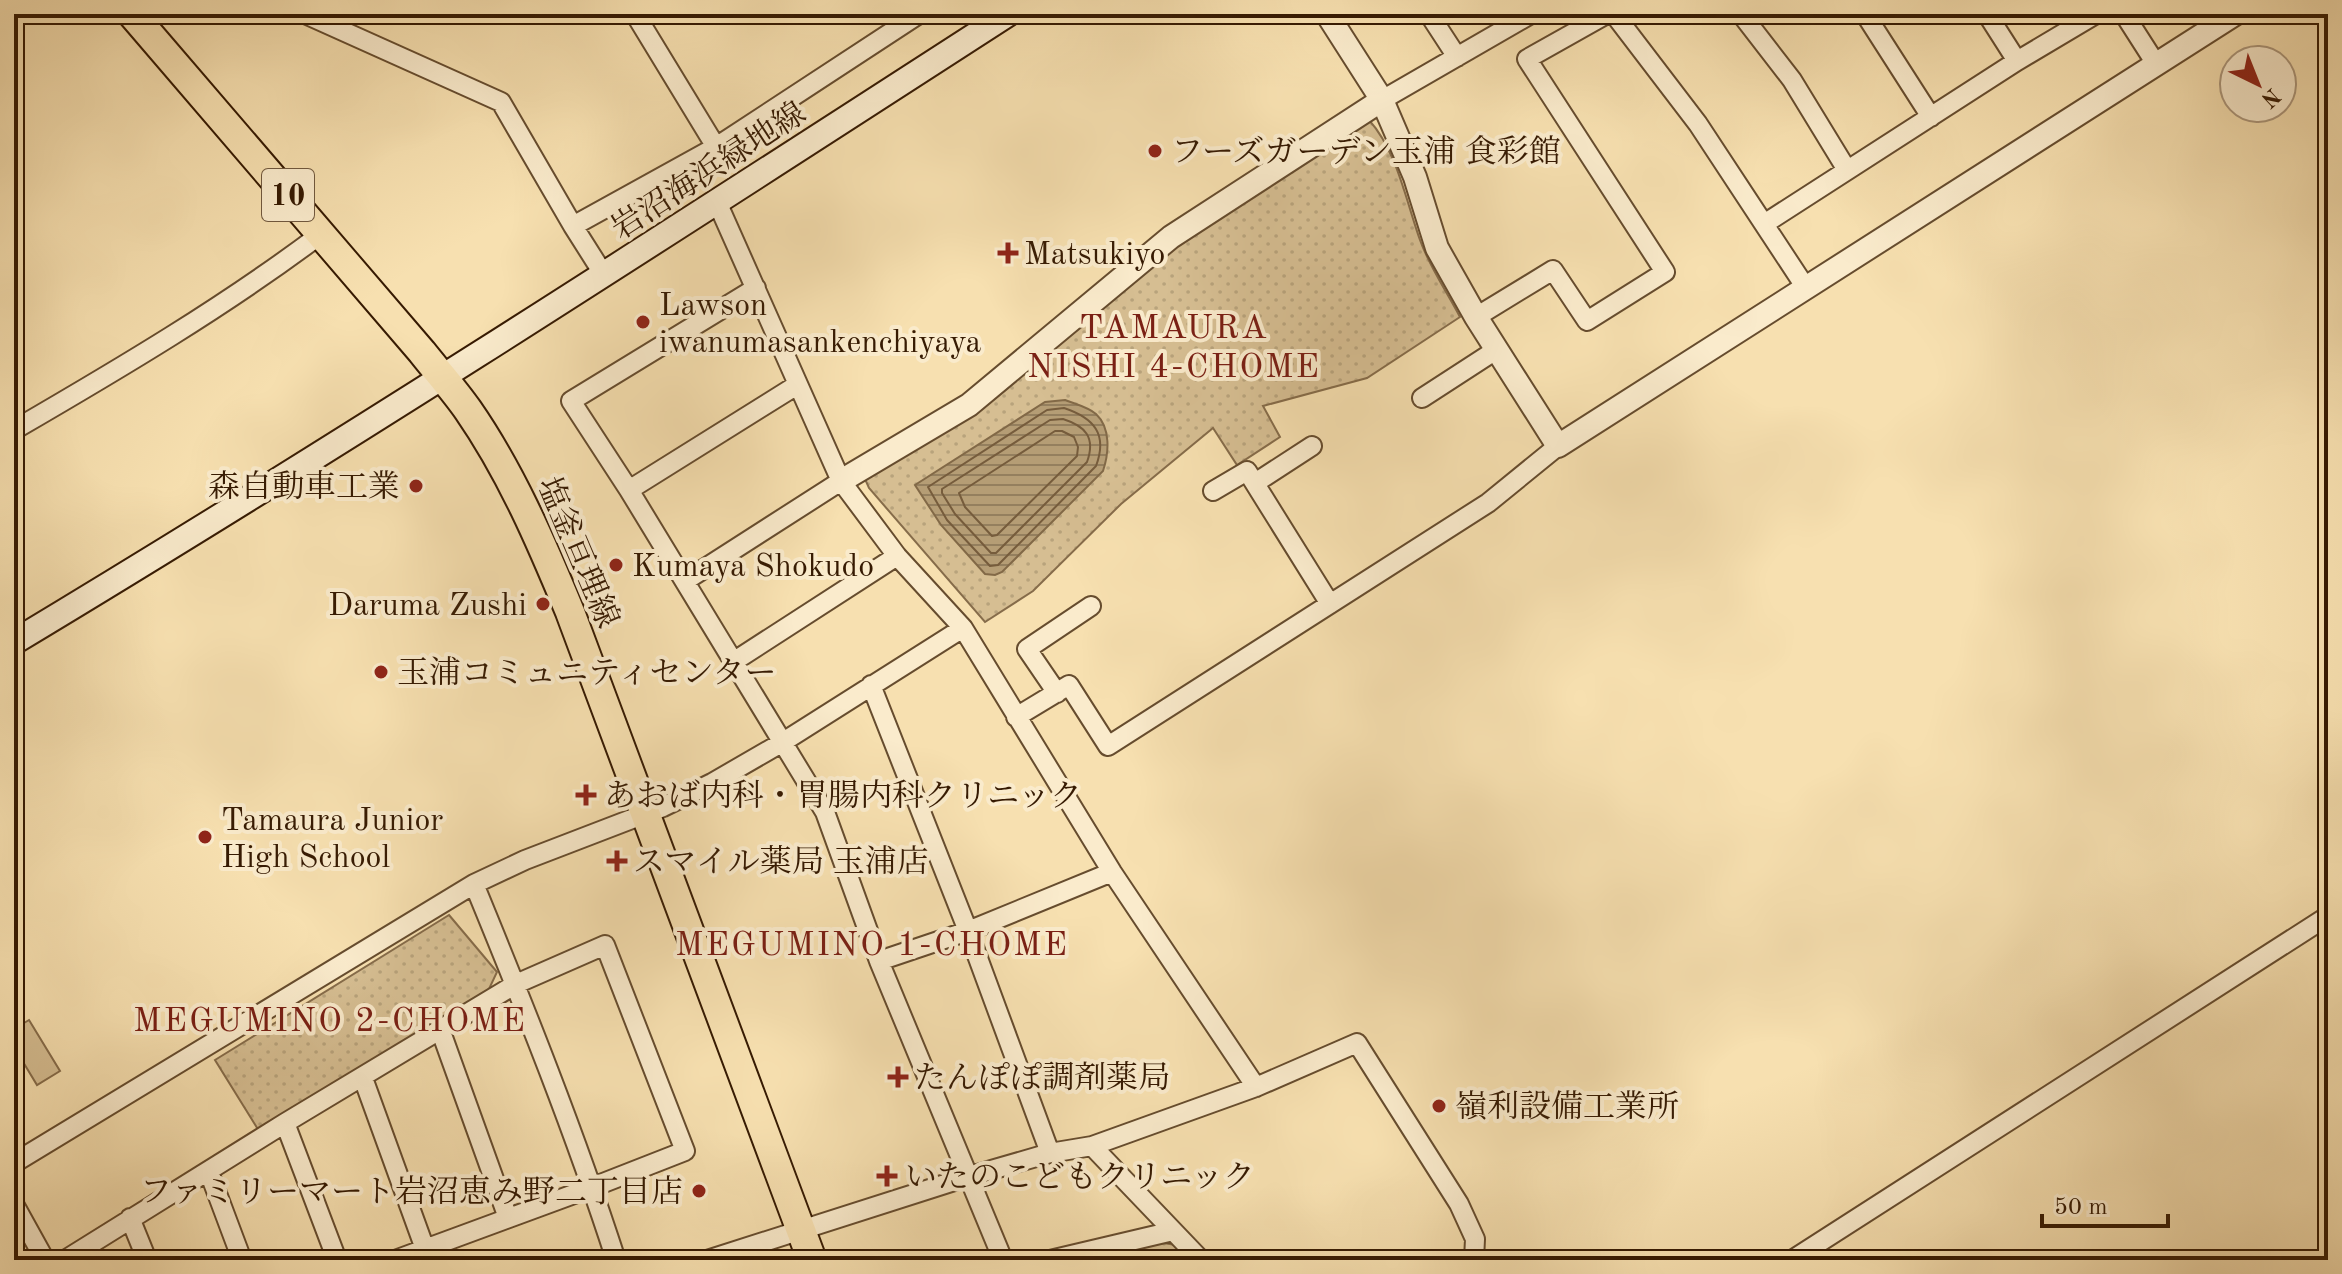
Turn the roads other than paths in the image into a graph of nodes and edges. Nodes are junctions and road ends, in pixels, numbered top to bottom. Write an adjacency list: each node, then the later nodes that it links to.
1 (132, 14): 27 (main road, 塩釜亘理線 / 10)
2 (305, 14): 26 (street)
3 (635, 14): 22 (street)
4 (919, 14): 22 (street)
5 (1008, 14): 24 (main road, 岩沼海浜緑地線)
6 (1327, 14): 20 (street)
7 (1429, 14): 17 (street)
8 (1531, 14): 17 (street)
9 (1607, 14): 31 (street)
10 (1614, 14): 25 (street)
11 (1741, 14): 23 (street)
12 (1865, 14): 21 (street)
13 (1987, 14): 18 (street)
14 (2096, 14): 18 (street)
15 (2124, 14): 19 (street)
16 (2235, 14): 19 (street)
17 (1457, 57): 20 (street)
18 (2017, 61): 21 (street)
19 (2156, 64): 30 (street)
20 (1382, 100): 31 (street); 39 (street)
21 (1931, 117): 23 (street)
22 (716, 147): 26 (street)
23 (1847, 170): 25 (street)
24 (717, 202): 28 (main road, 岩沼海浜緑地線); 29 (street)
25 (1764, 224): 30 (street)
26 (573, 226): 28 (street)
27 (321, 234): 33 (main road, 塩釜亘理線 / 10); 36 (street)
28 (604, 275): 33 (main road, 岩沼海浜緑地線)
29 (756, 288): 34 (street); 41 (street)
30 (1806, 288): 38 (street)
31 (1476, 317): 32 (street)
32 (1496, 350): 35 (street); 38 (street)
33 (443, 378): 48 (main road, 岩沼海浜緑地線); 54 (main road, 塩釜亘理線 / 10)
34 (797, 385): 39 (street); 41 (street)
35 (1422, 398)
36 (14, 430)
37 (1312, 446): 40 (street)
38 (1558, 446): 45 (street)
39 (841, 481): 43 (street); 44 (street)
40 (1255, 483): 42 (street); 45 (street)
41 (629, 490): 44 (street)
42 (1213, 491)
43 (897, 556): 47 (street); 49 (street)
44 (685, 581): 49 (street)
45 (1330, 604): 51 (street)
46 (1091, 606): 51 (street)
47 (963, 628): 50 (street); 52 (street)
48 (14, 642)
49 (733, 662): 53 (street)
50 (871, 685): 53 (street); 58 (street)
51 (1057, 693): 52 (street)
52 (1016, 717): 55 (street)
53 (783, 742): 54 (street); 59 (street)
54 (645, 815): 56 (street); 74 (main road, 塩釜亘理線 / 10)
55 (1112, 872): 58 (street); 63 (street)
56 (474, 884): 60 (street); 67 (street)
57 (2328, 916): 91 (street)
58 (968, 931): 59 (street); 66 (street)
59 (879, 961): 69 (street)
60 (516, 984): 61 (street); 70 (street); 70 (street)
61 (440, 1029): 62 (street); 73 (street)
62 (363, 1078): 64 (street); 76 (street)
63 (1256, 1087): 65 (street); 90 (street)
64 (285, 1123): 68 (street); 82 (street)
65 (1092, 1146): 66 (street); 75 (street)
66 (1050, 1153): 69 (street)
67 (14, 1163)
68 (209, 1172): 72 (street); 81 (street)
69 (967, 1177): 74 (street); 87 (street)
70 (593, 1187): 73 (street); 84 (street)
71 (14, 1204): 78 (street)
72 (130, 1218): 79 (street); 80 (street)
73 (508, 1218): 76 (street)
74 (800, 1231): 85 (street); 86 (main road, 塩釜亘理線 / 10)
75 (1173, 1231): 77 (street); 89 (street)
76 (425, 1249): 83 (street)
77 (1098, 1255): 88 (street)
78 (45, 1260)
79 (65, 1260)
80 (147, 1260)
81 (242, 1260)
82 (337, 1260)
83 (395, 1260)
84 (616, 1260)
85 (707, 1260)
86 (812, 1260)
87 (1003, 1260)
88 (1050, 1260)
89 (1201, 1260)
90 (1474, 1260)
91 (1792, 1260)

